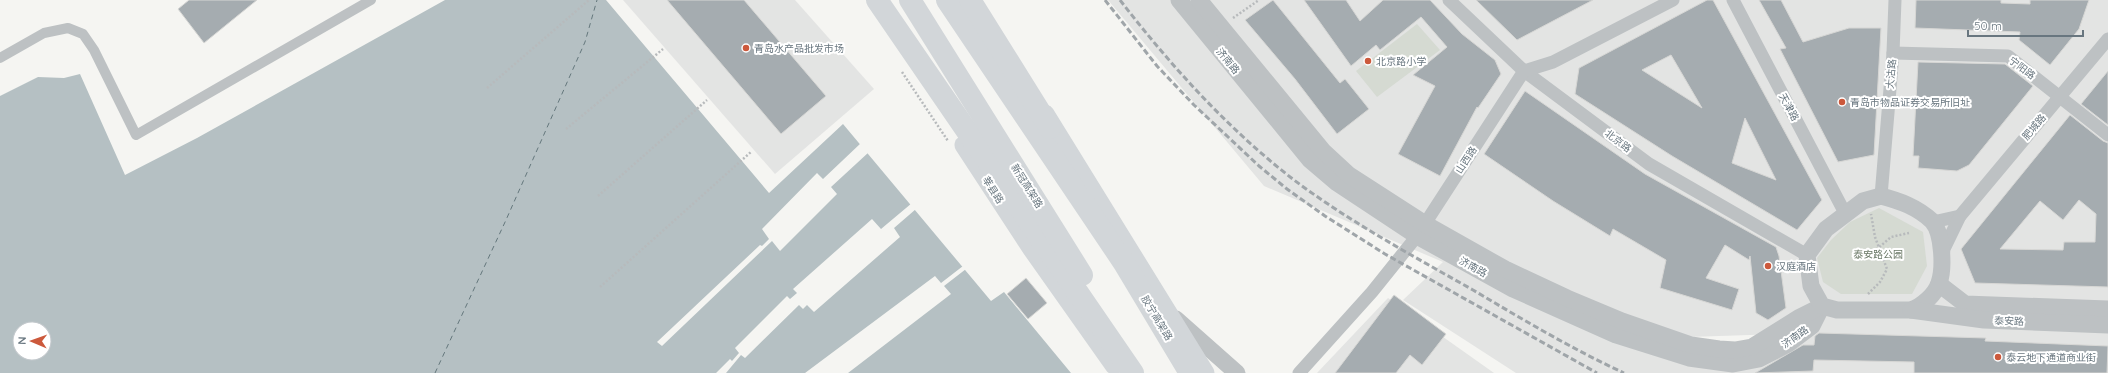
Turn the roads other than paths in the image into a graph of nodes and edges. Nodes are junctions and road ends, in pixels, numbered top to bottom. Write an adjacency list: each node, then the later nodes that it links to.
1 (371, 0): 15 (street)
2 (876, 0): 32 (main road, 莘县路); 33 (highway)
3 (910, 0): 34 (highway, 新冠高架路)
4 (947, 0): 25 (highway)
5 (970, 0): 25 (highway)
6 (974, 0): 30 (main road)
7 (1179, 0): 23 (street, 济南路)
8 (1199, 0): 23 (street, 济南路)
9 (1449, 0): 16 (street, 北京路)
10 (1673, 0): 16 (street)
11 (1733, 0): 20 (street, 天津路)
12 (1895, 0): 14 (street, 大沽路)
13 (2108, 39): 17 (street, 肥城路)
14 (1893, 53): 17 (street, 宁阳路); 19 (street, 大沽路)
15 (0, 58)
16 (1524, 71): 23 (street, 山西路); 24 (street, 北京路)
17 (2059, 97): 18 (street, 宁阳路); 21 (street, 肥城路)
18 (2108, 135)
19 (1875, 197): 20 (street); 22 (street)
20 (1846, 215): 24 (street)
21 (1960, 216): 22 (street); 26 (street, 肥城路)
22 (1932, 222): 26 (street)
23 (1421, 230): 27 (street, 济南路); 38 (street, 山西路)
24 (1807, 255): 27 (street)
25 (1124, 263): 35 (highway, 胶宁高架路); 36 (highway)
26 (1939, 284): 28 (street); 29 (street, 泰安路)
27 (1822, 306): 28 (street)
28 (1911, 310): 31 (street, 泰安路)
29 (2108, 310)
30 (1170, 314): 36 (main road); 37 (street)
31 (2108, 325)
32 (1120, 373)
33 (1133, 373)
34 (1144, 373)
35 (1190, 373)
36 (1205, 373)
37 (1237, 373)
38 (1299, 373)

